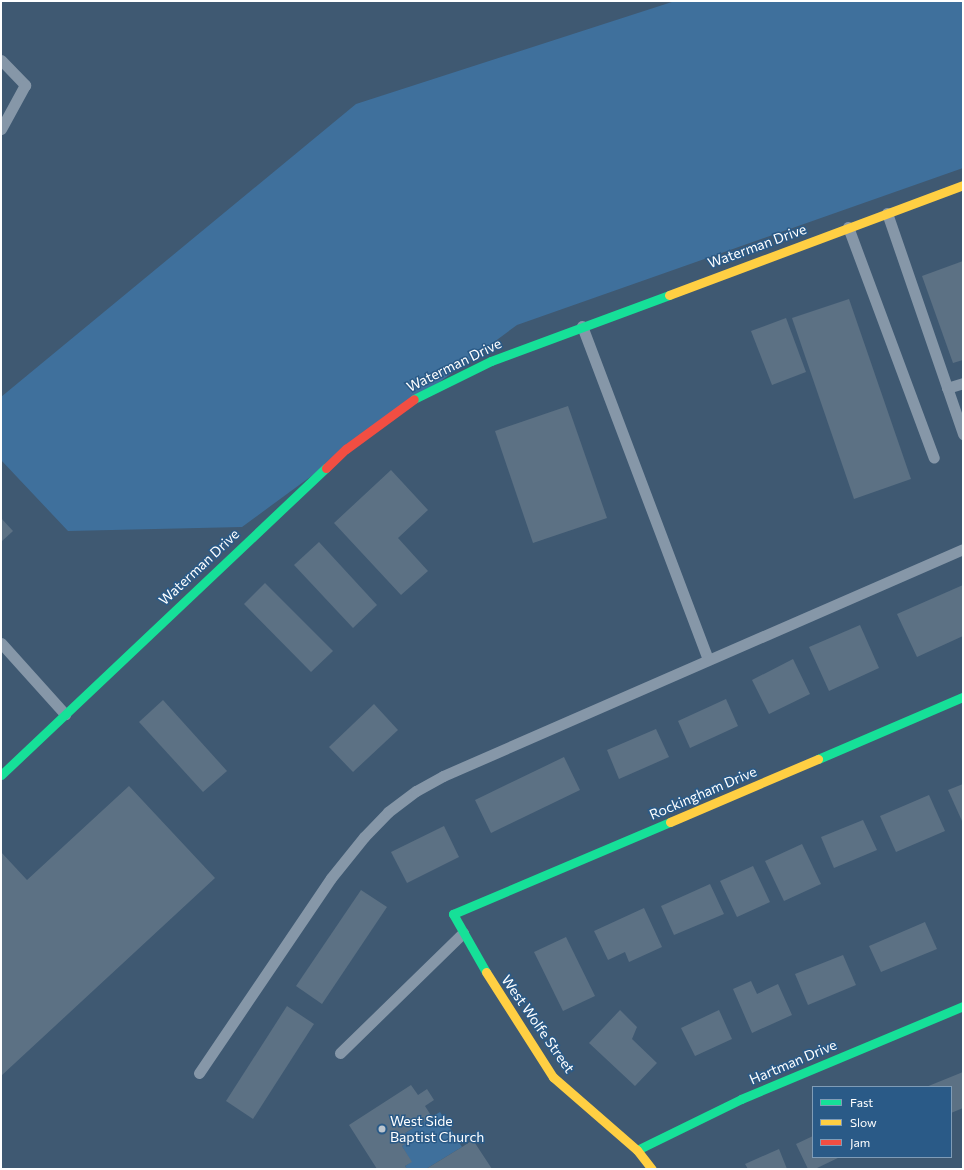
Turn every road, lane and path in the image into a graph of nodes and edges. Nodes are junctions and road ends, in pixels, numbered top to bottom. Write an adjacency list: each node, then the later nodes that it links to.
1 (1, 60): 2 (lane)
2 (1, 130)
3 (963, 185): 4 (street, Waterman Drive)
4 (887, 213): 5 (street, Waterman Drive); 8 (lane)
5 (848, 227): 6 (street, Waterman Drive); 10 (lane)
6 (582, 326): 13 (lane); 15 (street, Waterman Drive)
7 (963, 382): 8 (lane)
8 (947, 388): 9 (lane)
9 (963, 434)
10 (934, 458)
11 (963, 549): 13 (lane)
12 (1, 643): 15 (lane)
13 (708, 659): 21 (lane)
14 (963, 697): 17 (street, Rockingham Drive)
15 (66, 714): 16 (street, Waterman Drive)
16 (1, 775)
17 (453, 914): 18 (street, West Wolfe Street)
18 (463, 932): 20 (lane); 22 (street, West Wolfe Street)
19 (963, 1006): 22 (street, Hartman Drive)
20 (340, 1053)
21 (199, 1073)
22 (637, 1150): 23 (street, West Wolfe Street)
23 (652, 1169)

